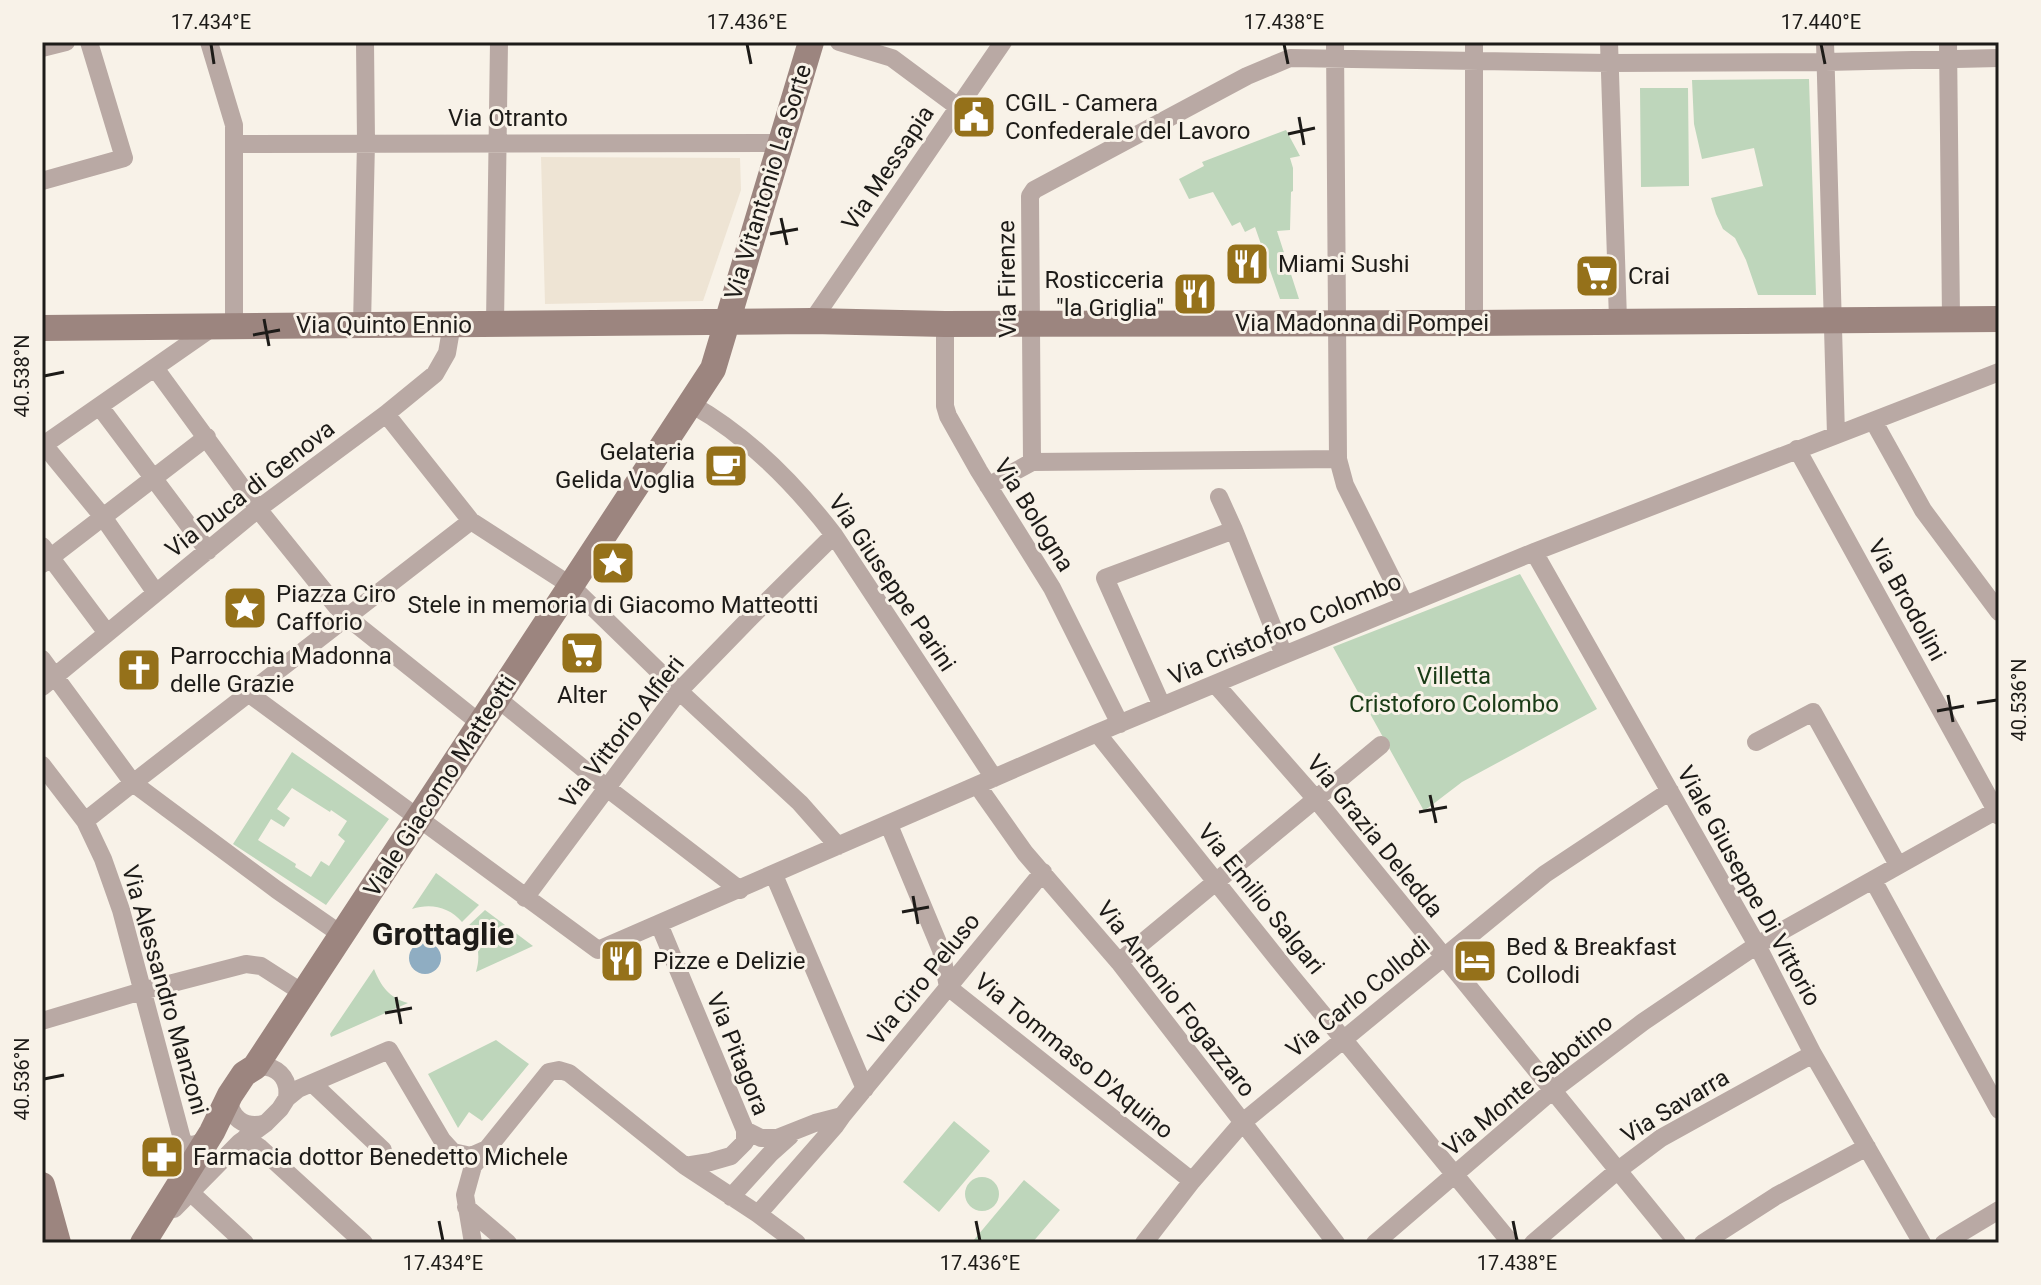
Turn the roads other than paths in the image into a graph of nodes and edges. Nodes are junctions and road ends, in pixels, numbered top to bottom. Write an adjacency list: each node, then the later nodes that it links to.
1 (66, 42): 11 (street)
2 (89, 42): 23 (street)
3 (209, 42): 22 (street)
4 (365, 42): 19 (street)
5 (499, 42): 20 (street)
6 (811, 42): 21 (street, Via Vitantonio La Sorte)
7 (839, 42): 18 (street)
8 (1003, 42): 18 (street, Via Messapia)
9 (1609, 42): 17 (street)
10 (1825, 42): 16 (street)
11 (42, 48)
12 (1948, 50): 15 (street); 16 (street); 25 (street)
13 (1335, 51): 14 (street); 30 (street, Via Firenze); 31 (street)
14 (1474, 51): 17 (street); 32 (street)
15 (1999, 58)
16 (1826, 62): 17 (street); 24 (street)
17 (1610, 63): 27 (street)
18 (958, 107): 28 (street, Via Messapia)
19 (366, 142): 20 (street, Via Otranto); 22 (street, Via Otranto); 36 (street)
20 (498, 142): 21 (street, Via Otranto); 34 (street)
21 (780, 143): 29 (street, Via Vitantonio La Sorte)
22 (235, 144): 37 (street)
23 (42, 181)
24 (1833, 319): 25 (street, Via Madonna di Pompei); 27 (street, Via Madonna di Pompei); 45 (street)
25 (1951, 319): 26 (street, Via Madonna di Pompei)
26 (1999, 319)
27 (1618, 320): 32 (street, Via Madonna di Pompei)
28 (812, 321): 29 (street, Via Madonna di Pompei); 35 (street, Via Madonna di Pompei)
29 (726, 322): 34 (street, Via Quinto Ennio); 41 (street, Viale Giacomo Matteotti)
30 (1032, 323): 31 (street, Via Madonna di Pompei); 35 (street, Via Madonna di Pompei); 50 (street, Via Firenze)
31 (1337, 323): 32 (street, Via Madonna di Pompei); 49 (street)
32 (1474, 323)
33 (452, 324): 34 (street, Via Quinto Ennio); 36 (street, Via Quinto Ennio); 43 (street, Via Duca di Genova)
34 (495, 324)
35 (945, 324): 52 (street, Via Bologna)
36 (362, 325): 37 (street, Via Quinto Ennio)
37 (224, 326): 38 (street, Via Quinto Ennio); 39 (street)
38 (42, 328)
39 (155, 368): 42 (street); 46 (street)
40 (1999, 372): 44 (street, Via Cristoforo Colombo)
41 (691, 404): 58 (street, Via Giuseppe Parini); 62 (street, Viale Giacomo Matteotti)
42 (100, 407): 47 (street); 51 (street)
43 (386, 414): 54 (street, Via Duca di Genova); 56 (street)
44 (1874, 422): 45 (street, Via Cristoforo Colombo); 65 (street)
45 (1836, 435): 48 (street, Via Cristoforo Colombo)
46 (207, 437): 51 (street); 54 (street)
47 (43, 446): 55 (street)
48 (1797, 449): 60 (street, Via Cristoforo Colombo); 87 (street, Via Brodolini)
49 (1338, 459): 50 (street); 64 (street)
50 (1032, 462): 52 (street)
51 (153, 478): 55 (street); 59 (street)
52 (988, 486): 77 (street, Via Bologna)
53 (1219, 497): 57 (street)
54 (258, 509): 59 (street, Via Duca di Genova); 66 (street)
55 (103, 517): 61 (street); 63 (street)
56 (471, 521): 62 (street); 66 (street)
57 (1234, 530): 68 (street); 75 (street)
58 (834, 535): 72 (street, Via Vittorio Alfieri); 82 (street, Via Giuseppe Parini)
59 (208, 551): 63 (street, Via Duca di Genova)
60 (1534, 552): 64 (street, Via Cristoforo Colombo); 85 (street, Viale Giuseppe Di Vittorio)
61 (45, 556): 67 (street)
62 (570, 585): 72 (street); 74 (street, Viale Giacomo Matteotti)
63 (156, 593): 67 (street, Via Duca di Genova)
64 (1405, 605): 68 (street, Via Cristoforo Colombo)
65 (1999, 612)
66 (347, 617): 73 (street); 76 (street)
67 (107, 633): 70 (street, Via Duca di Genova)
68 (1284, 655): 71 (street, Via Cristoforo Colombo)
69 (42, 659): 70 (street)
70 (48, 682): 83 (street)
71 (1216, 685): 75 (street, Via Cristoforo Colombo); 86 (street, Via Grazia Deledda)
72 (679, 691): 84 (street, Via Vittorio Alfieri); 91 (street)
73 (248, 693): 83 (street); 88 (street)
74 (498, 699): 76 (street, Viale Giacomo Matteotti); 84 (street)
75 (1162, 706): 77 (street, Via Cristoforo Colombo)
76 (481, 724): 88 (street, Viale Giacomo Matteotti)
77 (1120, 724): 78 (street, Via Cristoforo Colombo)
78 (1097, 733): 82 (street, Via Cristoforo Colombo); 96 (street, Via Emilio Salgari)
79 (1756, 742): 92 (street)
80 (1381, 745): 86 (street)
81 (42, 765): 89 (street, Via Alessandro Manzoni)
82 (986, 782): 90 (street, Via Cristoforo Colombo); 93 (street, Via Antonio Fogazzaro)
83 (133, 783): 89 (street); 100 (street)
84 (607, 788): 97 (street); 98 (street, Via Vittorio Alfieri)
85 (1670, 791): 101 (street, Viale Giuseppe Di Vittorio); 102 (street, Via Carlo Collodi)
86 (1315, 798): 96 (street); 102 (street, Via Grazia Deledda)
87 (1998, 812): 92 (street, Via Monte Sabotino)
88 (418, 819): 98 (street); 100 (street, Viale Giacomo Matteotti)
89 (85, 821): 105 (street, Via Alessandro Manzoni)
90 (889, 825): 91 (street, Via Cristoforo Colombo); 104 (street, Via Tommaso D'Aquino)
91 (838, 846): 94 (street, Via Cristoforo Colombo)
92 (1898, 865): 95 (street, Via Monte Sabotino)
93 (1043, 872): 103 (street, Via Antonio Fogazzaro); 104 (street, Via Ciro Peluso)
94 (774, 875): 97 (street, Via Cristoforo Colombo); 112 (street)
95 (1873, 880): 101 (street, Via Monte Sabotino); 116 (street)
96 (1215, 881): 103 (street); 108 (street, Via Emilio Salgari)
97 (740, 890): 99 (street, Via Cristoforo Colombo)
98 (525, 898): 99 (street, Via Cristoforo Colombo)
99 (659, 924): 120 (street, Via Pitagora)
100 (342, 935): 106 (street, Viale Giacomo Matteotti)
101 (1757, 945): 109 (street, Viale Giuseppe Di Vittorio); 113 (street, Via Monte Sabotino)
102 (1444, 957): 108 (street, Via Carlo Collodi); 113 (street, Via Grazia Deledda)
103 (1119, 962): 118 (street, Via Antonio Fogazzaro)
104 (948, 987): 112 (street, Via Ciro Peluso); 130 (street, Via Tommaso D'Aquino)
105 (142, 991): 106 (street); 107 (street); 121 (street, Via Alessandro Manzoni)
106 (303, 993): 110 (street, Viale Giacomo Matteotti)
107 (42, 1021)
108 (1345, 1039): 118 (street, Via Carlo Collodi); 129 (street, Via Emilio Salgari)
109 (1813, 1054): 124 (street, Viale Giuseppe Di Vittorio); 128 (street, Via Savarra)
110 (255, 1067): 114 (street, Viale Giacomo Matteotti); 115 (street)
111 (312, 1083): 115 (street); 125 (street); 126 (street)
112 (865, 1089): 117 (street, Via Ciro Peluso)
113 (1553, 1090): 128 (street, Via Grazia Deledda); 129 (street, Via Monte Sabotino)
114 (230, 1095): 119 (street); 121 (street, Viale Giacomo Matteotti)
115 (287, 1098): 119 (street)
116 (1999, 1110)
117 (842, 1116): 122 (street); 136 (street, Via Ciro Peluso)
118 (1243, 1122): 130 (street, Via Carlo Collodi); 145 (street, Via Antonio Fogazzaro)
119 (266, 1123): 123 (street)
120 (745, 1130): 122 (street); 127 (street, Via Pitagora)
121 (212, 1132): 137 (street, Viale Giacomo Matteotti)
122 (792, 1134): 133 (street)
123 (245, 1138): 132 (street); 140 (street)
124 (1867, 1147): 150 (street); 151 (street, Viale Giuseppe Di Vittorio)
125 (487, 1149): 127 (street); 134 (street)
126 (383, 1150)
127 (685, 1166): 133 (street)
128 (1617, 1171): 148 (street, Via Savarra); 149 (street, Via Grazia Deledda)
129 (1455, 1175): 146 (street, Via Monte Sabotino); 147 (street, Via Emilio Salgari)
130 (1192, 1181): 144 (street, Via Carlo Collodi)
131 (42, 1185): 138 (street)
132 (190, 1192): 137 (street); 139 (street)
133 (731, 1197): 136 (street)
134 (466, 1207): 141 (street); 142 (street)
135 (1999, 1210): 152 (street)
136 (758, 1214): 143 (street)
137 (145, 1240)
138 (58, 1243)
139 (245, 1243)
140 (364, 1243)
141 (473, 1243)
142 (508, 1243)
143 (797, 1243)
144 (1144, 1243)
145 (1336, 1243)
146 (1375, 1243)
147 (1511, 1243)
148 (1533, 1243)
149 (1677, 1243)
150 (1703, 1243)
151 (1922, 1243)
152 (1944, 1243)

